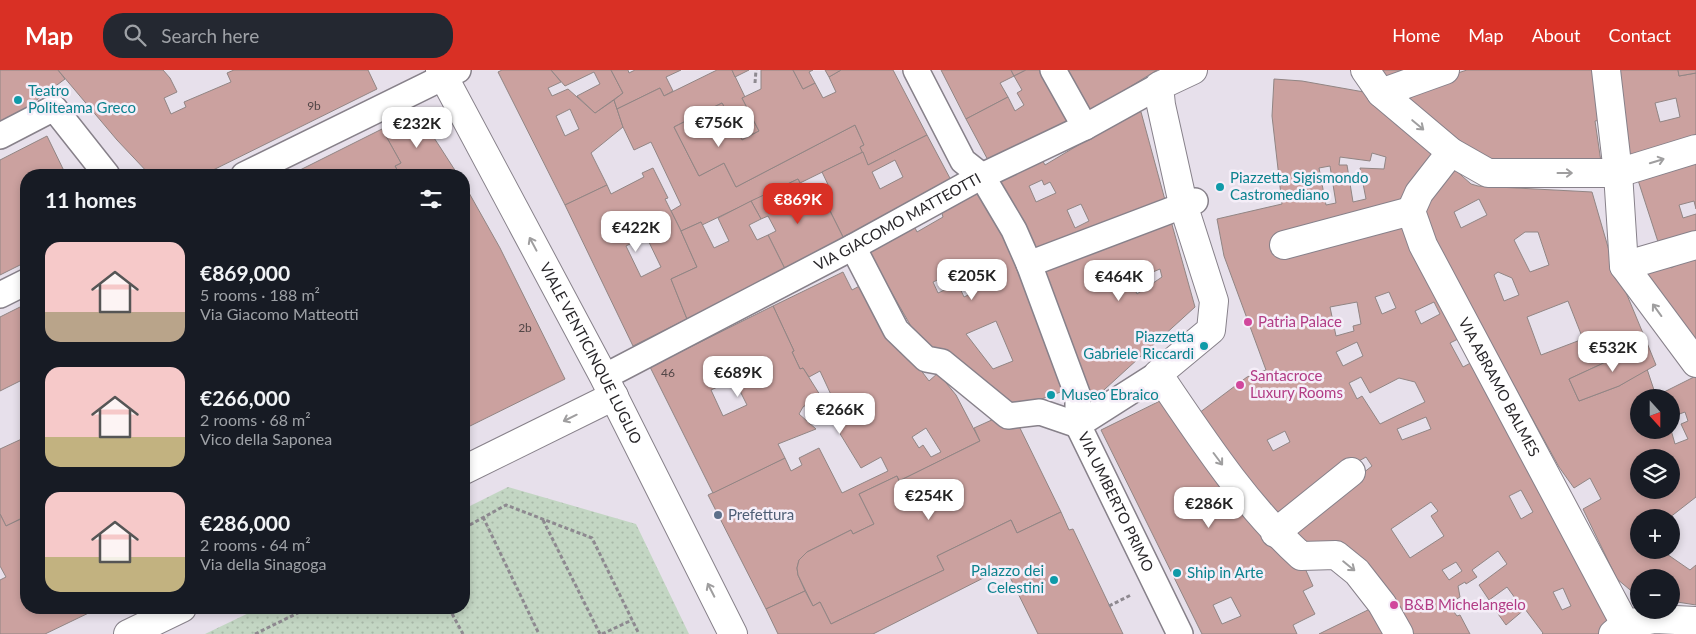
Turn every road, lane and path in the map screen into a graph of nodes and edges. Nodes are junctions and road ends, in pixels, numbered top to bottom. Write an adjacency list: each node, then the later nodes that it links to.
1 (756, 70): 9 (path)
2 (916, 70): 19 (street)
3 (1053, 70): 12 (street)
4 (1365, 70): 11 (street)
5 (1445, 70): 11 (street)
6 (1606, 70): 18 (street)
7 (1188, 71): 10 (street, VIA GIACOMO MATTEOTTI)
8 (447, 72): 17 (street); 31 (street, VIALE VENTICINQUE LUGLIO, one-way to 8)
9 (755, 83)
10 (1159, 86): 12 (street, VIA GIACOMO MATTEOTTI); 20 (street)
11 (1381, 94): 15 (street, one-way to 15)
12 (1085, 127): 19 (street, VIA GIACOMO MATTEOTTI)
13 (0, 136): 16 (street)
14 (1696, 149): 18 (street, one-way to 14)
15 (1451, 152): 18 (street, one-way to 18); 21 (street)
16 (102, 169)
17 (258, 169)
18 (1618, 173): 26 (street)
19 (982, 176): 24 (street, VIA GIACOMO MATTEOTTI); 25 (street, VIA UMBERTO PRIMO)
20 (1189, 203): 25 (street); 30 (street)
21 (1411, 211): 22 (street); 44 (street, VIA ABRAMO BALMES)
22 (1284, 245)
23 (1696, 245): 26 (street)
24 (853, 247): 31 (street, VIA GIACOMO MATTEOTTI); 32 (street)
25 (1029, 264): 32 (street, VIA UMBERTO PRIMO)
26 (1624, 266): 29 (street, one-way to 26)
27 (20, 285): 28 (street)
28 (0, 295)
29 (1696, 363)
30 (1158, 374): 32 (street); 38 (street, one-way to 38)
31 (609, 387): 33 (street, one-way to 33); 51 (street, VIALE VENTICINQUE LUGLIO, one-way to 31)
32 (1078, 425): 52 (street, VIA UMBERTO PRIMO)
33 (470, 467)
34 (1351, 472): 38 (street)
35 (483, 517): 36 (path); 37 (path); 48 (path)
36 (543, 519): 42 (path); 49 (path)
37 (470, 525)
38 (1275, 533): 53 (street, one-way to 53)
39 (170, 614): 45 (street)
40 (296, 614): 46 (path)
41 (451, 614): 47 (path)
42 (632, 620): 49 (path); 50 (path)
43 (1696, 621): 44 (street)
44 (1619, 629)
45 (128, 634)
46 (255, 634)
47 (462, 634)
48 (539, 634)
49 (601, 634)
50 (639, 634)
51 (733, 634)
52 (1180, 634)
53 (1399, 634)

